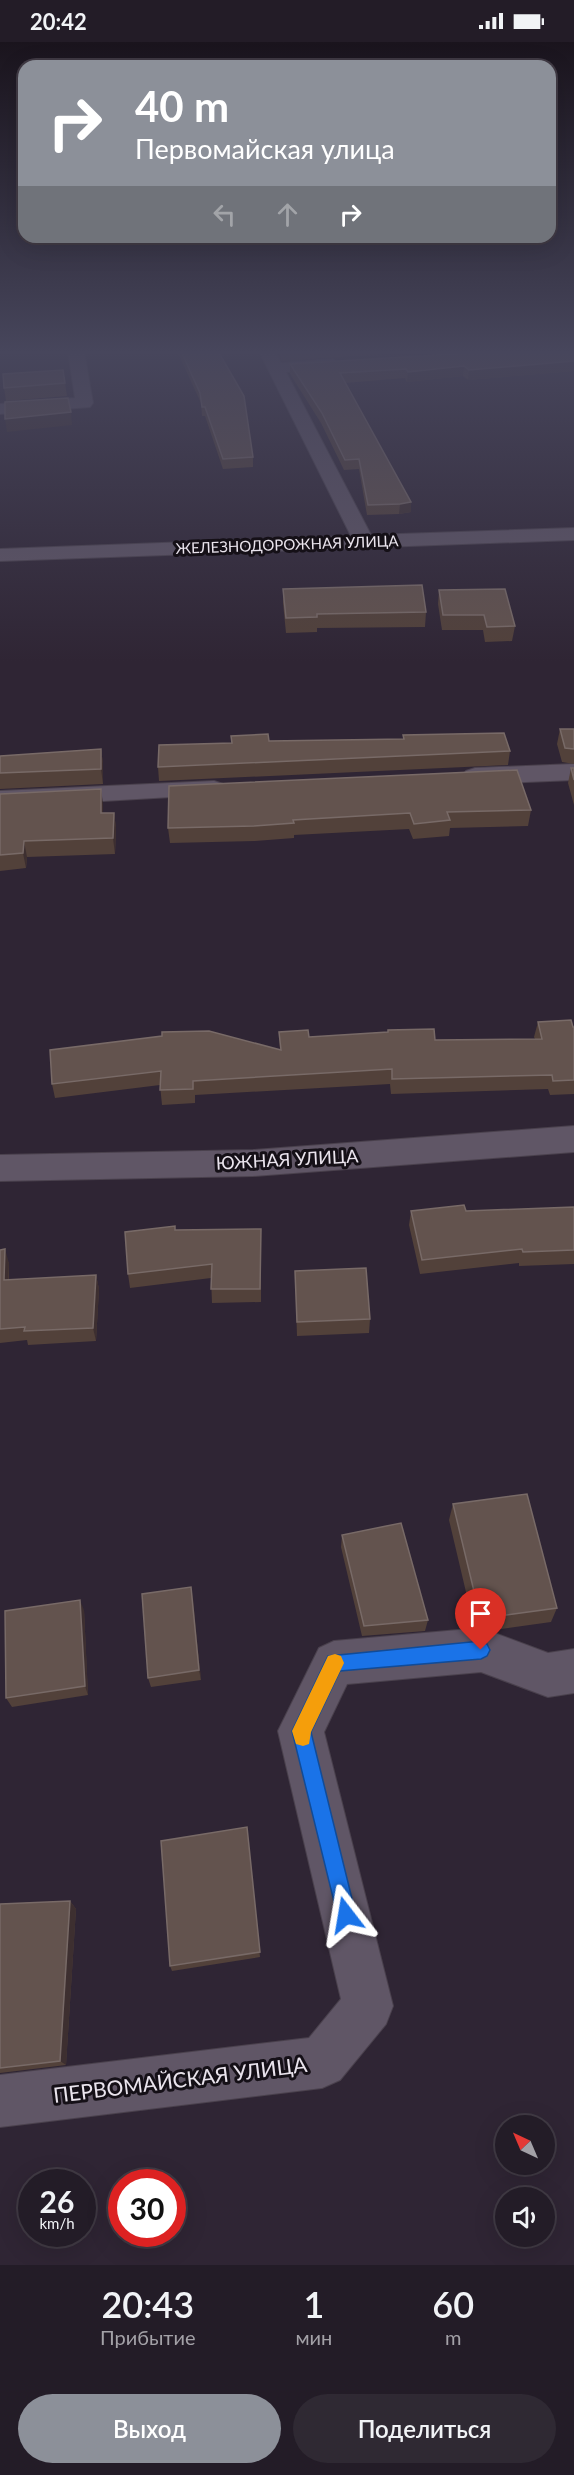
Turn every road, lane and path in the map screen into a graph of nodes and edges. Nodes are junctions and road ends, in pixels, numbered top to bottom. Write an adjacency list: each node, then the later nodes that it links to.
1 (321, 455): 3 (street)
2 (574, 534): 3 (street, ЖЕЛЕЗНОДОРОЖНАЯ УЛИЦА)
3 (364, 541): 4 (street, ЖЕЛЕЗНОДОРОЖНАЯ УЛИЦА)
4 (0, 555)
5 (574, 772): 6 (street)
6 (454, 777)
7 (239, 788): 8 (street)
8 (0, 799)
9 (574, 1139): 10 (street, ЮЖНАЯ УЛИЦА)
10 (0, 1168)
11 (561, 1673): 12 (street, ПЕРВОМАЙСКАЯ УЛИЦА)
12 (0, 2101)

